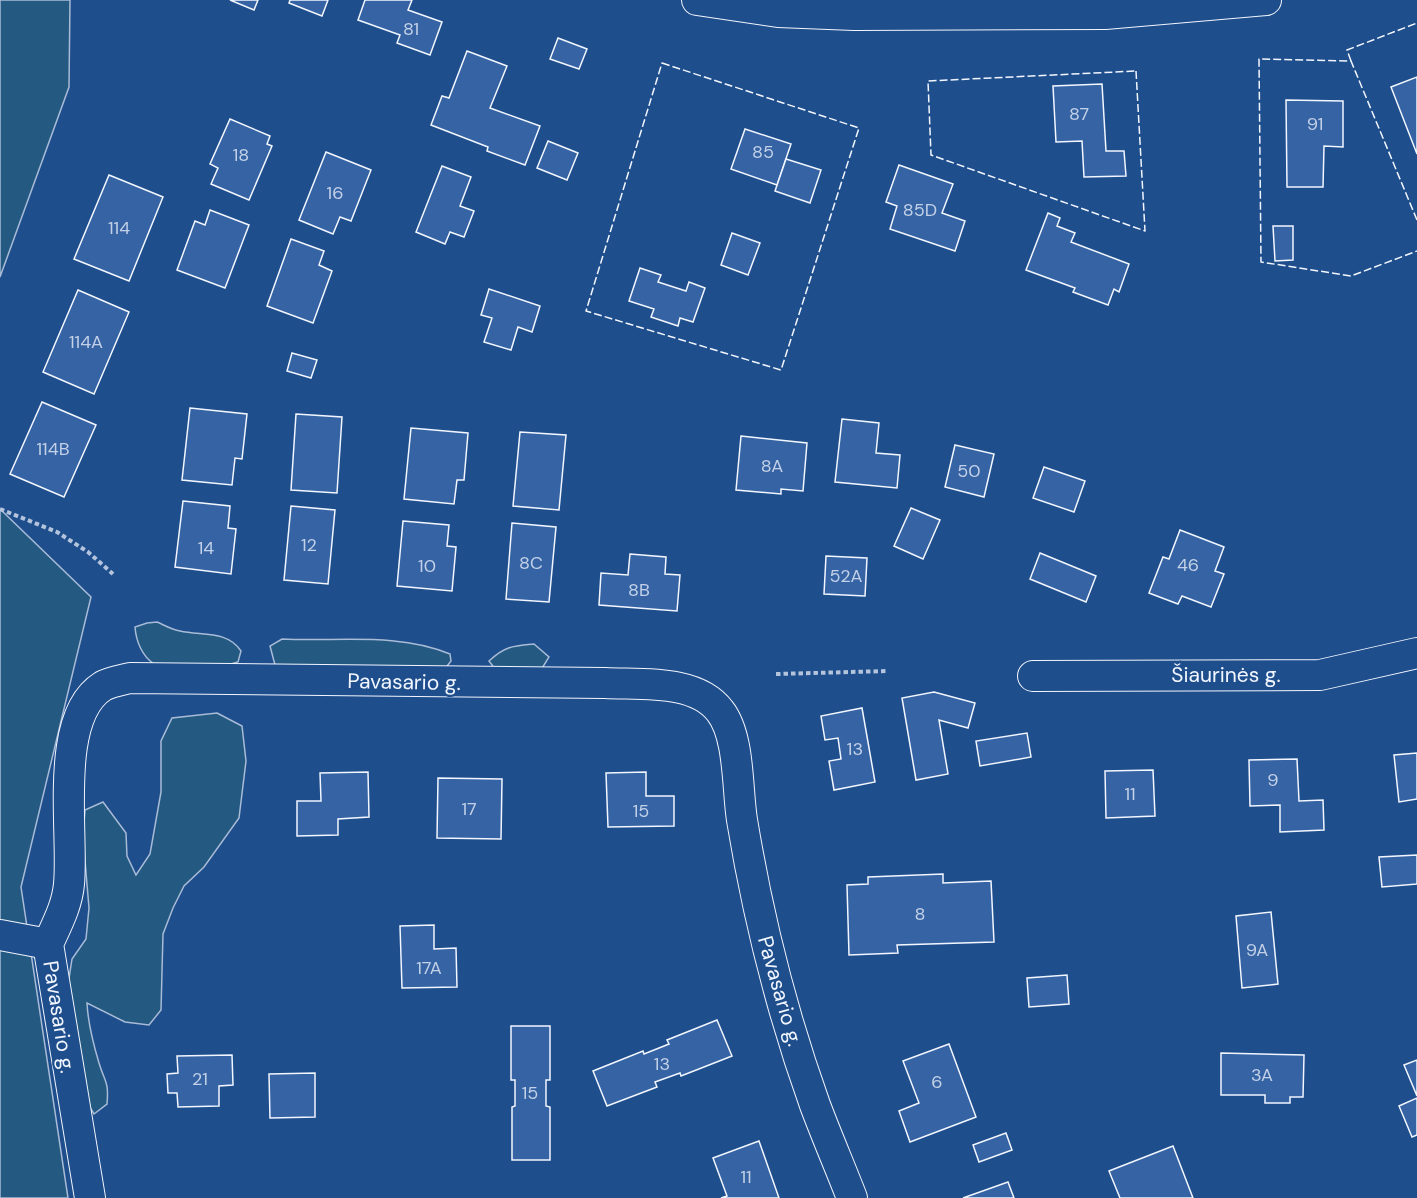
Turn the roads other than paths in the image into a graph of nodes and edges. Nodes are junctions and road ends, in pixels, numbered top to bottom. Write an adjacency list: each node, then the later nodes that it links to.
1 (697, 0): 2 (street)
2 (1266, 0)
3 (1417, 653): 4 (street, Šiaurinės g.)
4 (1033, 676)
5 (0, 935): 6 (street)
6 (48, 944): 7 (street, Pavasario g.); 8 (street, Pavasario g.)
7 (90, 1198)
8 (852, 1198)

